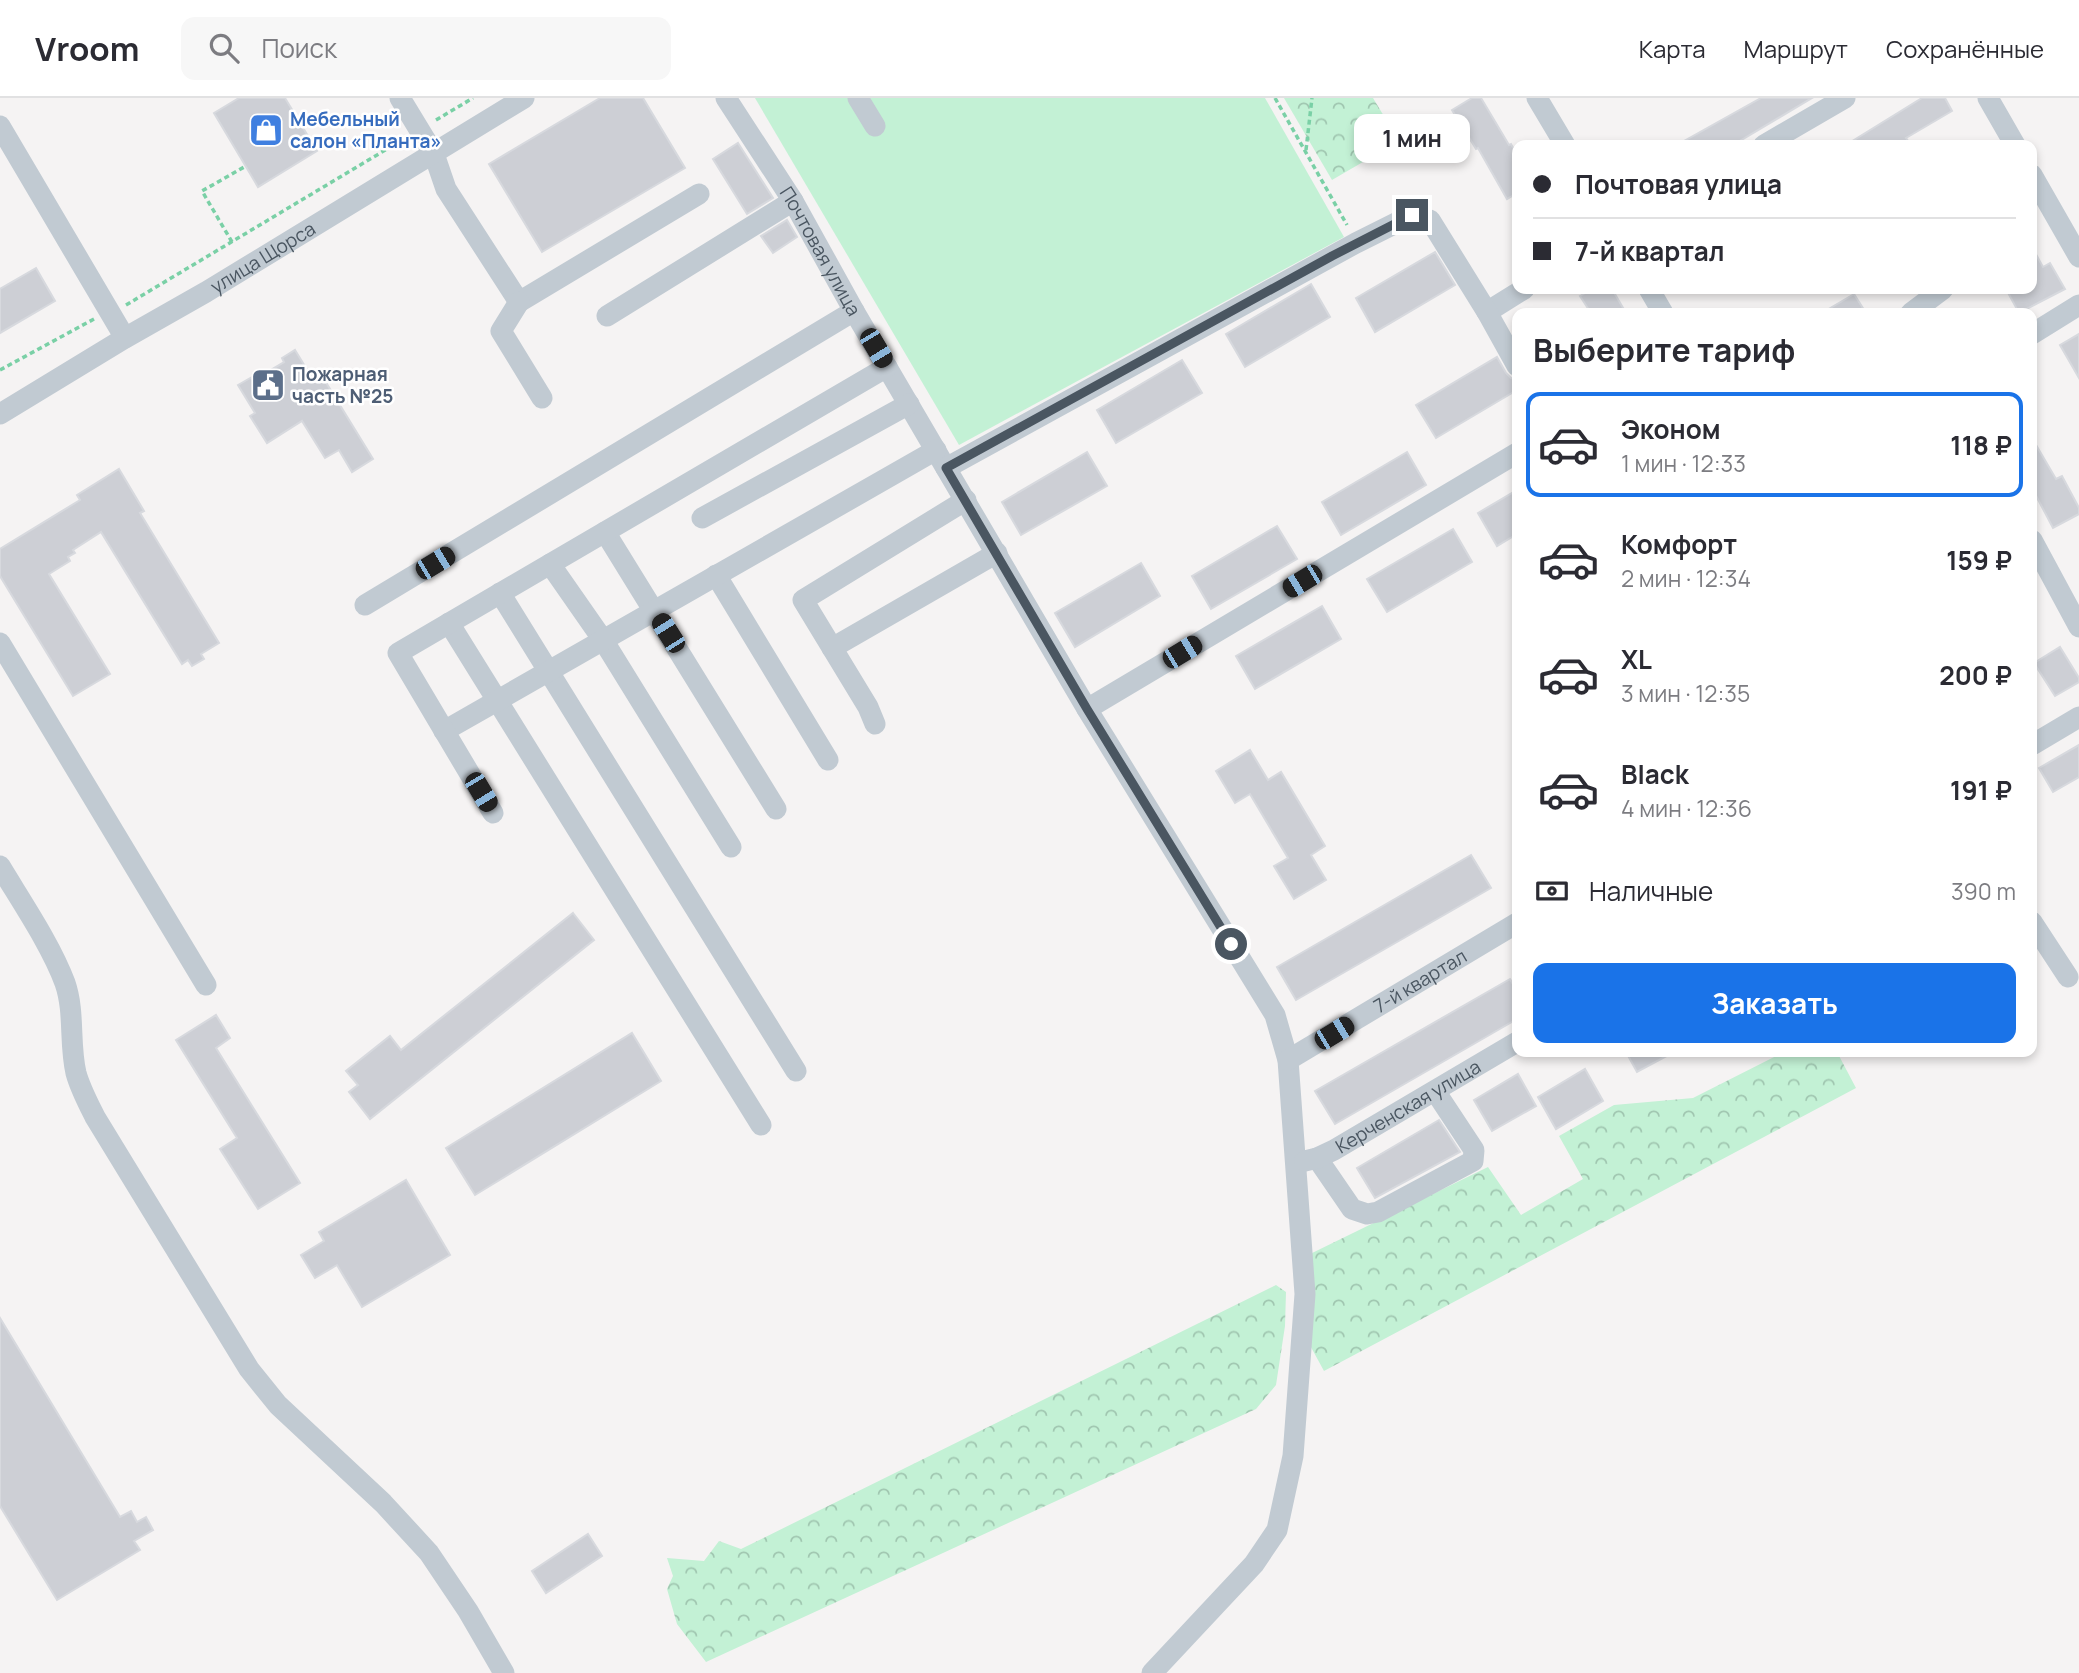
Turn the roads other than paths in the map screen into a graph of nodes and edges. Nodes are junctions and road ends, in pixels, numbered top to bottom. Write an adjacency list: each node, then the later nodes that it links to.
1 (400, 98): 13 (street)
2 (524, 98): 13 (street, улица Щорса)
3 (726, 98): 16 (street, Почтовая улица)
4 (858, 98): 9 (street)
5 (1537, 98): 10 (street)
6 (1845, 98): 11 (street)
7 (1988, 98): 12 (street)
8 (0, 126): 27 (street)
9 (875, 126)
10 (1562, 140)
11 (1774, 140)
12 (2012, 140)
13 (434, 154): 20 (street); 27 (street, улица Щорса)
14 (2037, 184): 17 (street)
15 (699, 194): 20 (street)
16 (793, 201): 23 (street, Почтовая улица); 25 (street)
17 (2079, 257)
18 (1516, 294): 24 (street)
19 (1936, 294): 22 (street)
20 (519, 302): 30 (street)
21 (2079, 305): 26 (street)
22 (1918, 308)
23 (853, 311): 29 (street, Почтовая улица); 43 (street)
24 (1487, 312): 28 (street); 34 (street)
25 (607, 316)
26 (2037, 331)
27 (125, 338): 32 (street, улица Щорса)
28 (1512, 357)
29 (887, 367): 31 (street, Почтовая улица); 37 (street)
30 (542, 398)
31 (909, 404): 34 (street, Почтовая улица); 36 (street)
32 (0, 414)
33 (1512, 456): 52 (street)
34 (941, 459): 35 (street, Почтовая улица); 41 (street)
35 (965, 500): 39 (street, Почтовая улица); 49 (street)
36 (702, 518)
37 (605, 532): 40 (street); 44 (street)
38 (2037, 549): 46 (street)
39 (997, 554): 49 (street); 52 (street, Почтовая улица)
40 (550, 564): 42 (street); 47 (street)
41 (716, 575): 44 (street); 57 (street)
42 (500, 593): 45 (street); 50 (street)
43 (365, 605)
44 (654, 611): 47 (street); 58 (street)
45 (449, 623): 51 (street); 55 (street)
46 (2079, 627)
47 (603, 640): 50 (street); 60 (street)
48 (0, 643): 65 (street)
49 (832, 648): 54 (street)
50 (548, 672): 51 (street); 68 (street)
51 (498, 700): 55 (street); 70 (street)
52 (1087, 709): 67 (street, Почтовая улица)
53 (2079, 717): 56 (street)
54 (875, 724)
55 (444, 731): 59 (street)
56 (2037, 743)
57 (828, 760)
58 (776, 809)
59 (494, 813)
60 (731, 846)
61 (0, 866): 72 (street)
62 (1512, 926): 67 (street, 7-й квартал)
63 (2037, 930): 64 (street)
64 (2068, 977)
65 (206, 985)
66 (1512, 1045): 69 (street, Керченская улица)
67 (1288, 1060): 71 (street, Почтовая улица)
68 (796, 1072)
69 (1435, 1091): 71 (street, Керченская улица); 71 (street)
70 (761, 1125)
71 (1306, 1161): 73 (street, Почтовая улица)
72 (504, 1673)
73 (1152, 1673)

